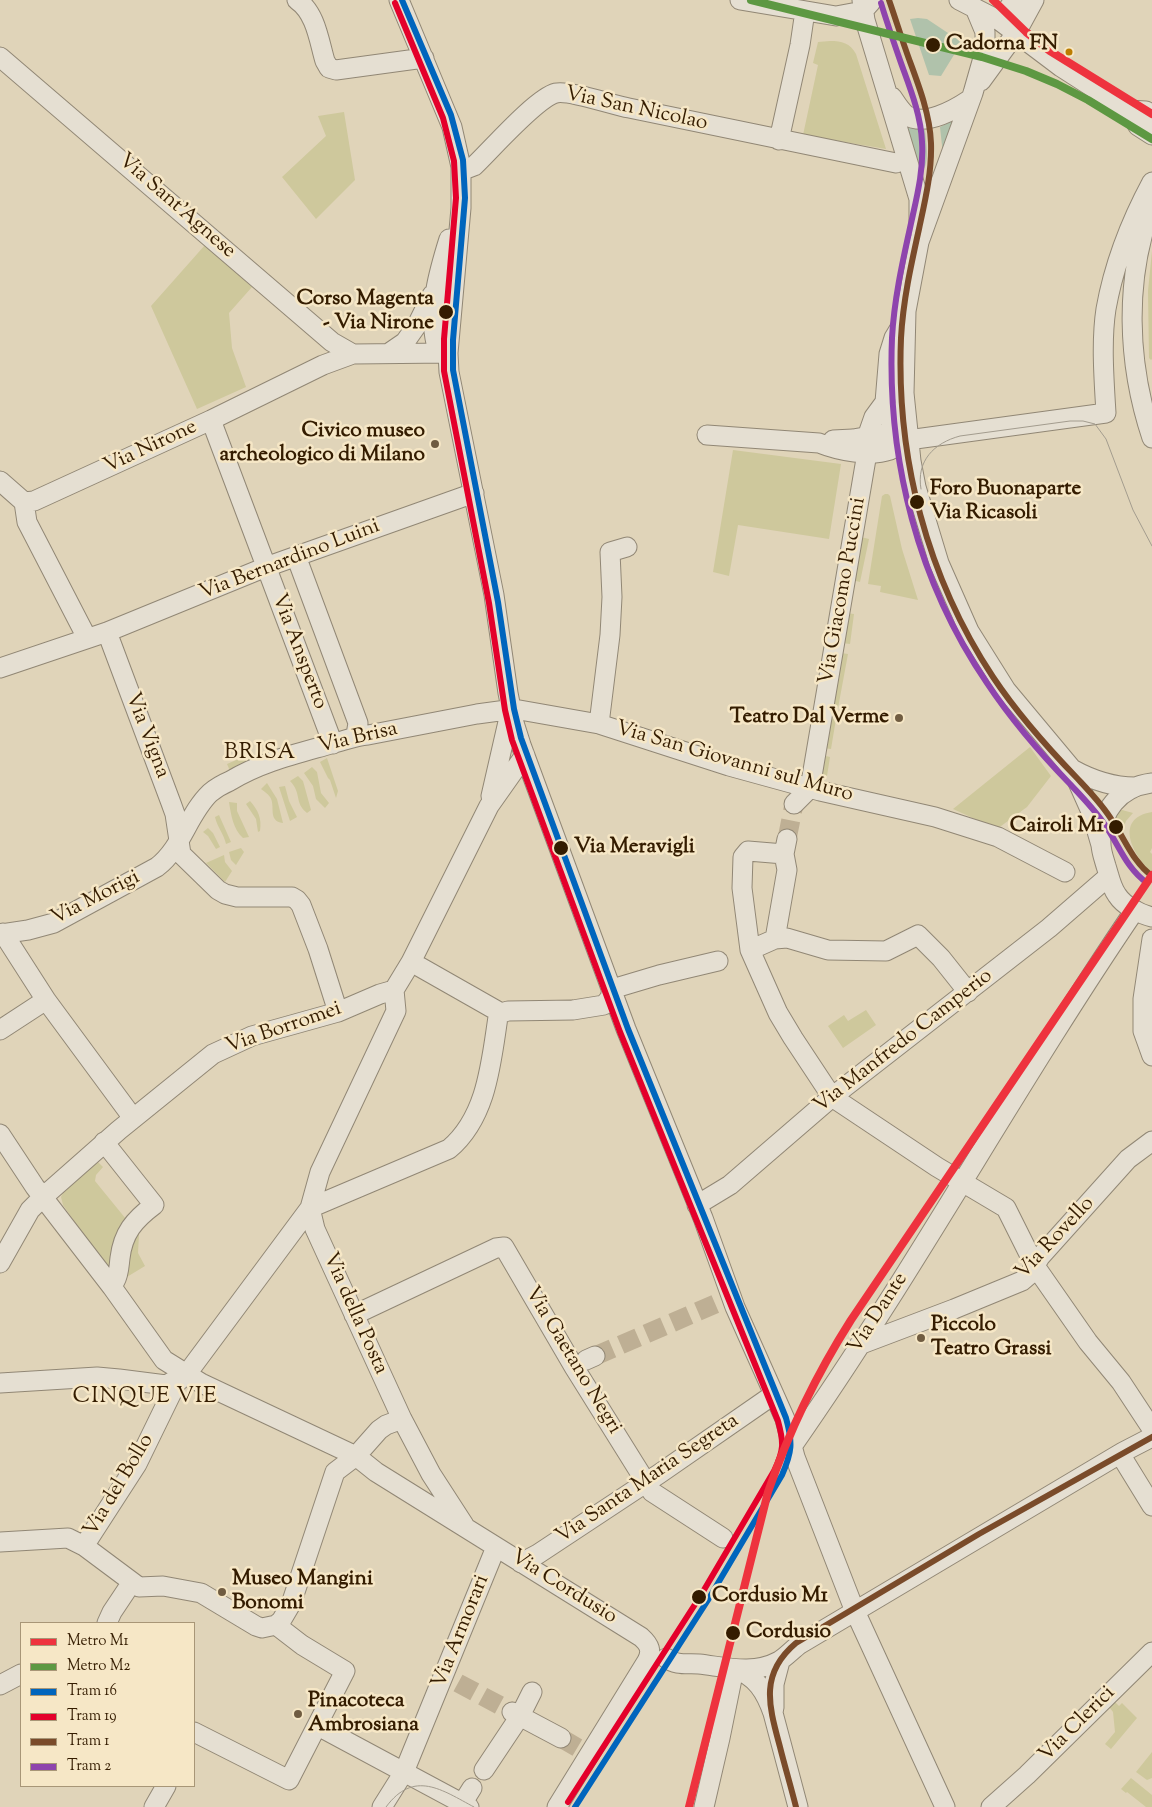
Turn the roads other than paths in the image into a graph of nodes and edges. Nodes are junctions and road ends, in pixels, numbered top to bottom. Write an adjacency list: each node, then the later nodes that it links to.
1 (297, 0): 12 (street)
2 (399, 0): 12 (street)
3 (740, 0): 8 (street)
4 (1014, 0): 9 (street)
5 (1034, 0): 10 (street)
6 (864, 3): 8 (street); 13 (street)
7 (967, 4): 9 (street); 14 (street)
8 (805, 12): 18 (street)
9 (1000, 21): 10 (street)
10 (1016, 33): 14 (street); 15 (street)
11 (0, 57): 29 (street, Via Sant'Agnese)
12 (424, 58): 20 (street)
13 (882, 72): 14 (street); 24 (street)
14 (971, 96): 24 (street)
15 (1128, 110): 16 (street); 17 (street)
16 (1152, 115)
17 (1152, 135)
18 (779, 140): 19 (street, Via San Nicolao); 20 (street, Via San Nicolao)
19 (896, 163)
20 (461, 171): 23 (street)
21 (1152, 182): 35 (street)
22 (1152, 205): 31 (street)
23 (461, 208): 25 (street); 27 (street)
24 (919, 242): 26 (street)
25 (436, 285): 27 (street); 28 (street)
26 (905, 320): 30 (street); 35 (street)
27 (448, 352): 28 (street, Via Nirone); 38 (street)
28 (389, 353): 29 (street, Via Nirone)
29 (353, 354): 32 (street, Via Nirone)
30 (885, 402): 35 (street); 36 (street, Via Giacomo Puccini)
31 (1147, 404): 34 (street)
32 (211, 420): 39 (street, Via Nirone); 42 (street, Via Ansperto)
33 (707, 435): 36 (street)
34 (1152, 438)
35 (908, 440): 36 (street); 51 (street)
36 (867, 445): 53 (street, Via Giacomo Puccini)
37 (0, 481): 39 (street)
38 (474, 493): 41 (street, Via Bernardino Luini); 46 (street)
39 (24, 502): 44 (street)
40 (627, 547): 47 (street)
41 (296, 556): 42 (street, Via Bernardino Luini); 48 (street, Via Ansperto)
42 (266, 567): 43 (street, Via Bernardino Luini); 49 (street, Via Ansperto)
43 (106, 632): 44 (street, Via Bernardino Luini); 56 (street, Via Vigna)
44 (87, 638): 45 (street, Via Bernardino Luini)
45 (0, 668)
46 (511, 709): 47 (street, Via San Giovanni sul Muro); 48 (street, Via Brisa); 50 (street); 55 (street)
47 (599, 724): 53 (street, Via San Giovanni sul Muro)
48 (356, 736): 49 (street, Via Brisa)
49 (333, 744): 56 (street, Via Brisa)
50 (525, 756): 55 (street); 67 (street)
51 (1072, 769): 52 (street); 57 (street)
52 (1143, 785): 57 (street)
53 (810, 788): 54 (street); 58 (street, Via San Giovanni sul Muro)
54 (794, 804)
55 (489, 806): 68 (street)
56 (178, 842): 61 (street, Via Morigi); 71 (street)
57 (1101, 845): 59 (street)
58 (1065, 872)
59 (1109, 876): 60 (street); 69 (street, Via Manfredo Camperio)
60 (1144, 914): 80 (street, Via Dante)
61 (1, 933): 70 (street)
62 (775, 939): 64 (street); 64 (street); 69 (street)
63 (1152, 939): 74 (street)
64 (750, 950): 75 (street)
65 (718, 961): 67 (street)
66 (420, 968): 72 (street)
67 (612, 989): 72 (street); 82 (street)
68 (394, 990): 71 (street, Via Borromei); 83 (street)
69 (968, 992): 75 (street, Via Manfredo Camperio)
70 (46, 1000): 73 (street); 76 (street)
71 (338, 1012): 76 (street, Via Borromei)
72 (501, 1013): 83 (street)
73 (0, 1030)
74 (1152, 1056)
75 (835, 1099): 80 (street); 82 (street, Via Manfredo Camperio)
76 (133, 1118): 79 (street, Via Borromei)
77 (0, 1134): 81 (street, Via Cordusio)
78 (1152, 1141): 85 (street, Via Rovello)
79 (104, 1142): 81 (street, Via Borromei); 86 (street)
80 (963, 1181): 85 (street); 88 (street, Via Dante)
81 (43, 1197): 84 (street, Via Borromei); 86 (street, Via Cordusio)
82 (697, 1205): 91 (street)
83 (310, 1208): 87 (street, Via della Posta); 89 (street, Via del Bollo)
84 (0, 1263)
85 (1035, 1266): 88 (street, Via Rovello); 93 (street)
86 (114, 1284): 89 (street, Via Cordusio)
87 (354, 1315): 92 (street, Via della Posta); 98 (street, Via Gaetano Negri)
88 (859, 1345): 95 (street, Via Dante)
89 (186, 1375): 90 (street); 97 (street, Via Cordusio); 103 (street, Via del Bollo)
90 (0, 1383)
91 (773, 1395): 95 (street); 98 (street, Via Santa Maria Segreta)
92 (402, 1419): 97 (street); 100 (street, Via della Posta)
93 (1152, 1429)
94 (1152, 1437): 96 (street)
95 (793, 1445): 107 (street)
96 (1120, 1454): 99 (street); 107 (street)
97 (356, 1456): 100 (street, Via Cordusio); 109 (street)
98 (645, 1482): 101 (street, Via Gaetano Negri); 105 (street, Via Santa Maria Segreta)
99 (1152, 1506)
100 (467, 1529): 104 (street, Via Cordusio)
101 (722, 1538)
102 (0, 1542): 103 (street)
103 (84, 1546): 106 (street)
104 (496, 1547): 105 (street, Via Cordusio); 121 (street, Via Armorari)
105 (521, 1563): 111 (street, Via Cordusio)
106 (132, 1582): 108 (street); 109 (street)
107 (855, 1612): 112 (street); 130 (street)
108 (107, 1622)
109 (276, 1626): 116 (street)
110 (1152, 1652): 124 (street, Via Clerici)
111 (658, 1656): 113 (street); 127 (street)
112 (782, 1658): 113 (street); 117 (street)
113 (734, 1669): 117 (street); 128 (street)
114 (532, 1692): 115 (street)
115 (516, 1714): 119 (street); 120 (street)
116 (318, 1726): 118 (street); 121 (street)
117 (778, 1729): 129 (street)
118 (195, 1735)
119 (561, 1738)
120 (484, 1770)
121 (404, 1772): 123 (street); 126 (street, Via Armorari)
122 (165, 1787): 125 (street)
123 (468, 1800)
124 (997, 1802)
125 (154, 1807)
126 (382, 1807)
127 (557, 1807)
128 (704, 1807)
129 (798, 1807)
130 (945, 1807)

